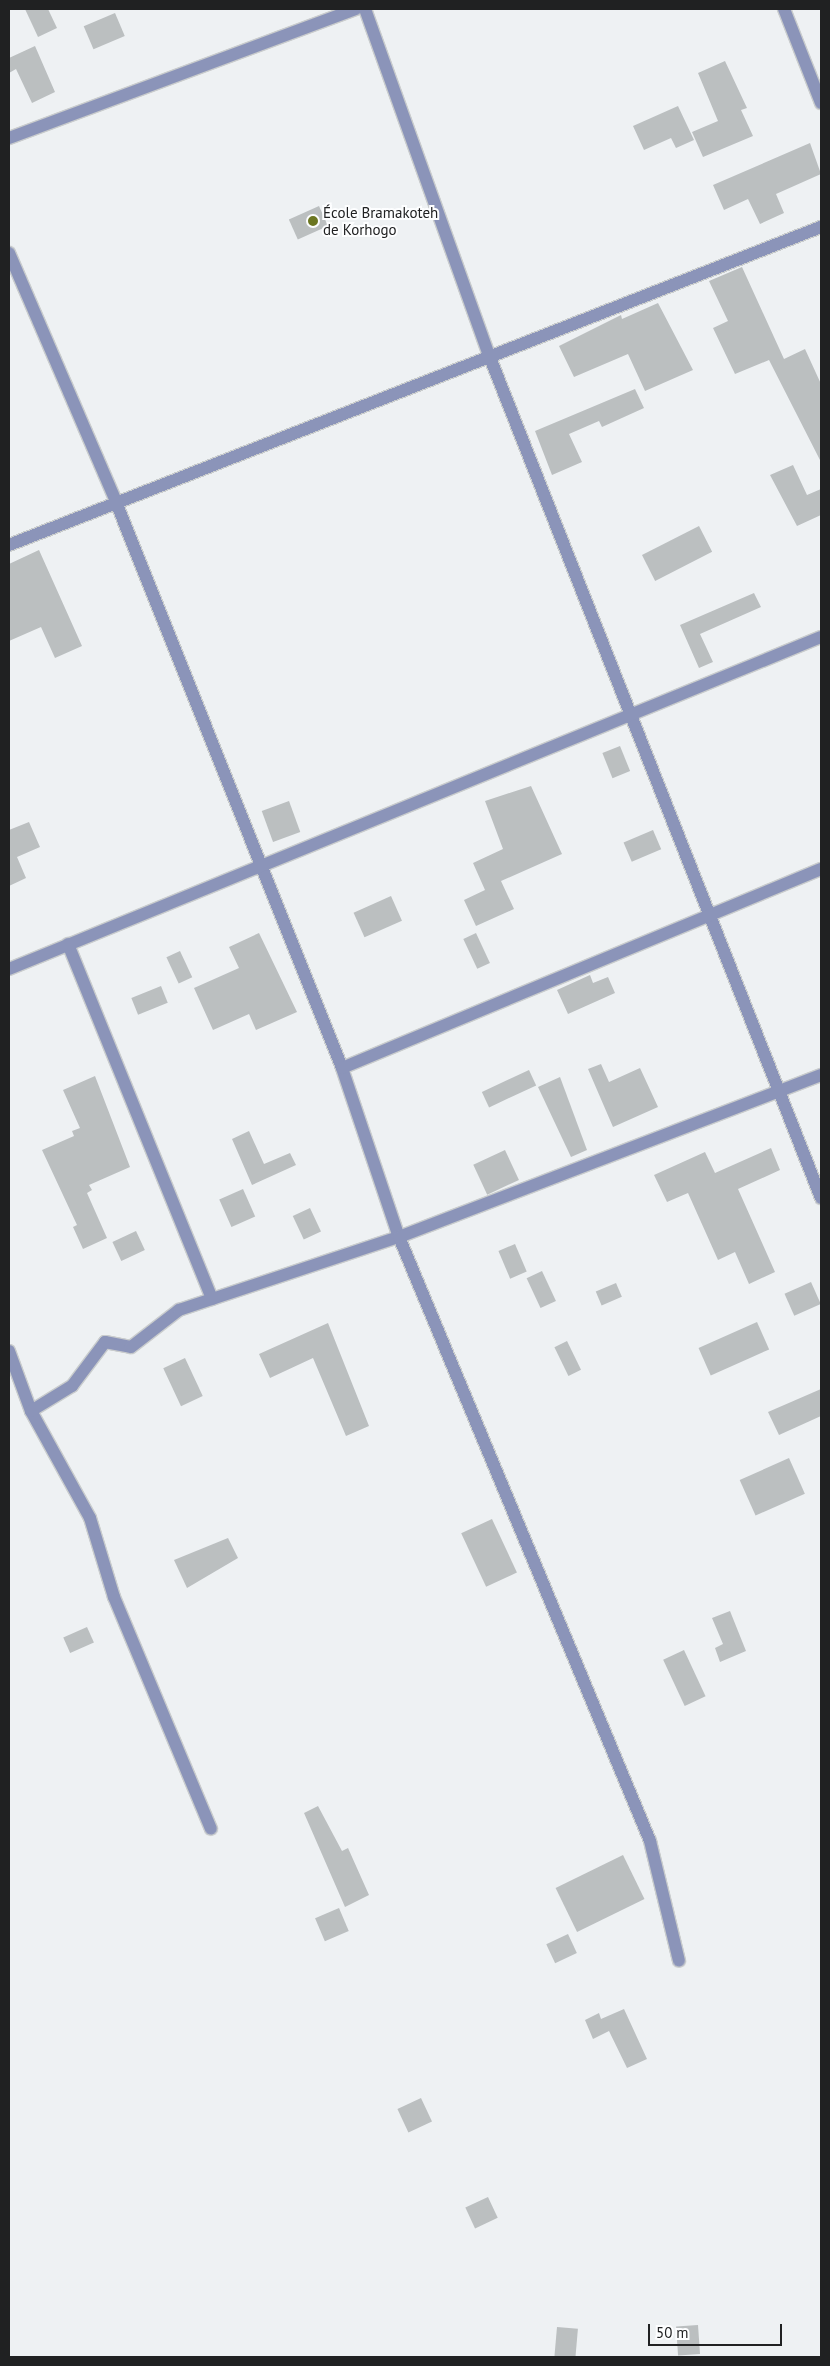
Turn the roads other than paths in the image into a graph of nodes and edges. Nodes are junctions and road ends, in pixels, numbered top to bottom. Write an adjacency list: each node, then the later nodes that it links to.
1 (356, 9): 5 (street)
2 (365, 9): 8 (street)
3 (784, 9): 4 (street)
4 (821, 103)
5 (9, 138)
6 (821, 227): 8 (street)
7 (9, 253): 9 (street)
8 (488, 355): 9 (street); 12 (street)
9 (116, 502): 10 (street); 13 (street)
10 (9, 545)
11 (821, 637): 12 (street)
12 (630, 717): 13 (street); 15 (street)
13 (261, 864): 16 (street); 18 (street)
14 (821, 869): 15 (street)
15 (708, 914): 18 (street); 20 (street)
16 (68, 944): 17 (street); 23 (street)
17 (9, 969)
18 (342, 1068): 22 (street)
19 (821, 1075): 20 (street)
20 (779, 1090): 21 (street); 22 (street)
21 (821, 1198)
22 (399, 1237): 23 (street); 27 (street)
23 (212, 1299): 25 (street)
24 (9, 1351): 25 (street)
25 (31, 1411): 26 (street)
26 (211, 1829)
27 (679, 1961)

